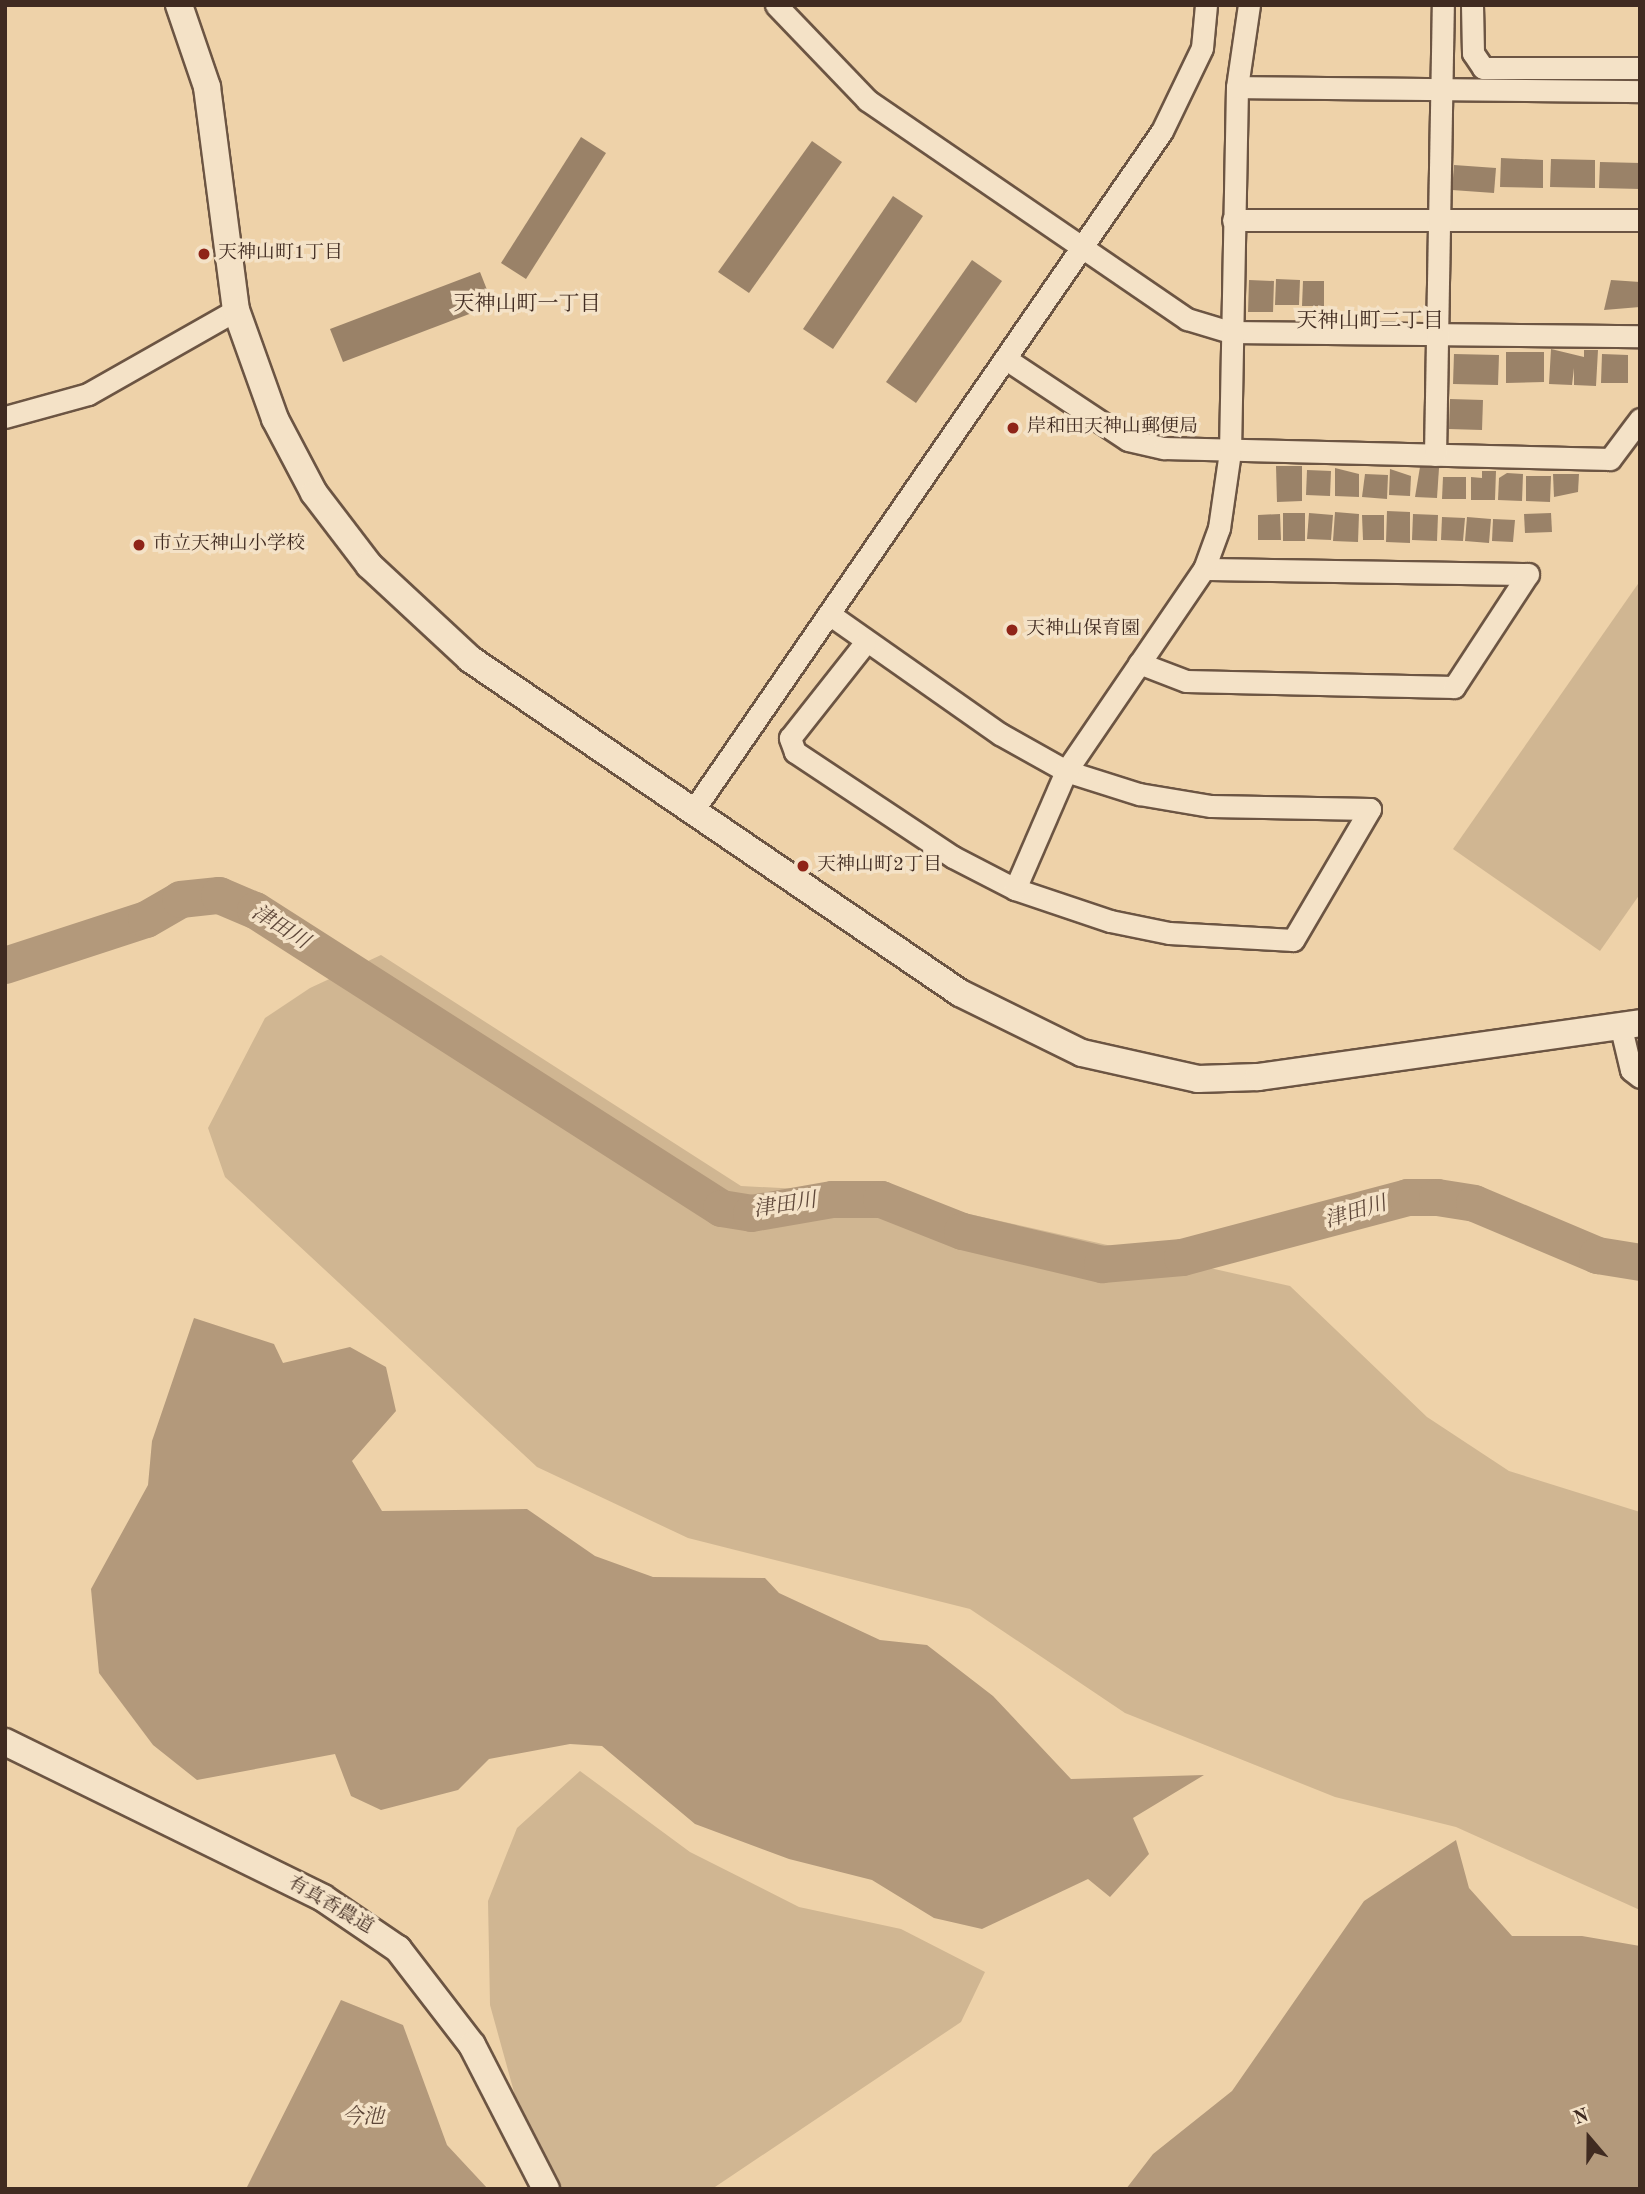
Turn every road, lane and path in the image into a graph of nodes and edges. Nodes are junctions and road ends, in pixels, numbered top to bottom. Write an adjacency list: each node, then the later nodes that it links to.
1 (179, 5): 15 (street)
2 (776, 5): 14 (street)
3 (1206, 5): 14 (street)
4 (1249, 5): 8 (street)
5 (1443, 5): 9 (street)
6 (1472, 5): 7 (street)
7 (1640, 68)
8 (1237, 87): 9 (street); 11 (street)
9 (1444, 89): 10 (street); 12 (street)
10 (1640, 91)
11 (1233, 219): 12 (street); 16 (street)
12 (1440, 219): 13 (street); 18 (street)
13 (1640, 220)
14 (1082, 249): 16 (street); 19 (street)
15 (236, 310): 20 (street); 29 (street)
16 (1230, 332): 18 (street); 22 (street)
17 (1640, 336): 18 (street)
18 (1436, 339): 23 (street)
19 (1006, 359): 22 (street); 25 (street)
20 (5, 417)
21 (1640, 419): 23 (street)
22 (1230, 452): 23 (street); 24 (street)
23 (1435, 455)
24 (1204, 569): 27 (street); 27 (street)
25 (829, 614): 26 (street); 29 (street)
26 (864, 643): 28 (street); 30 (street)
27 (1139, 663): 28 (street)
28 (1066, 771): 30 (street); 30 (street)
29 (692, 811): 31 (street)
30 (1015, 889)
31 (1630, 1026): 32 (street)
32 (1640, 1077)
33 (5, 1742): 34 (street, 有真香農道)
34 (546, 2189)

